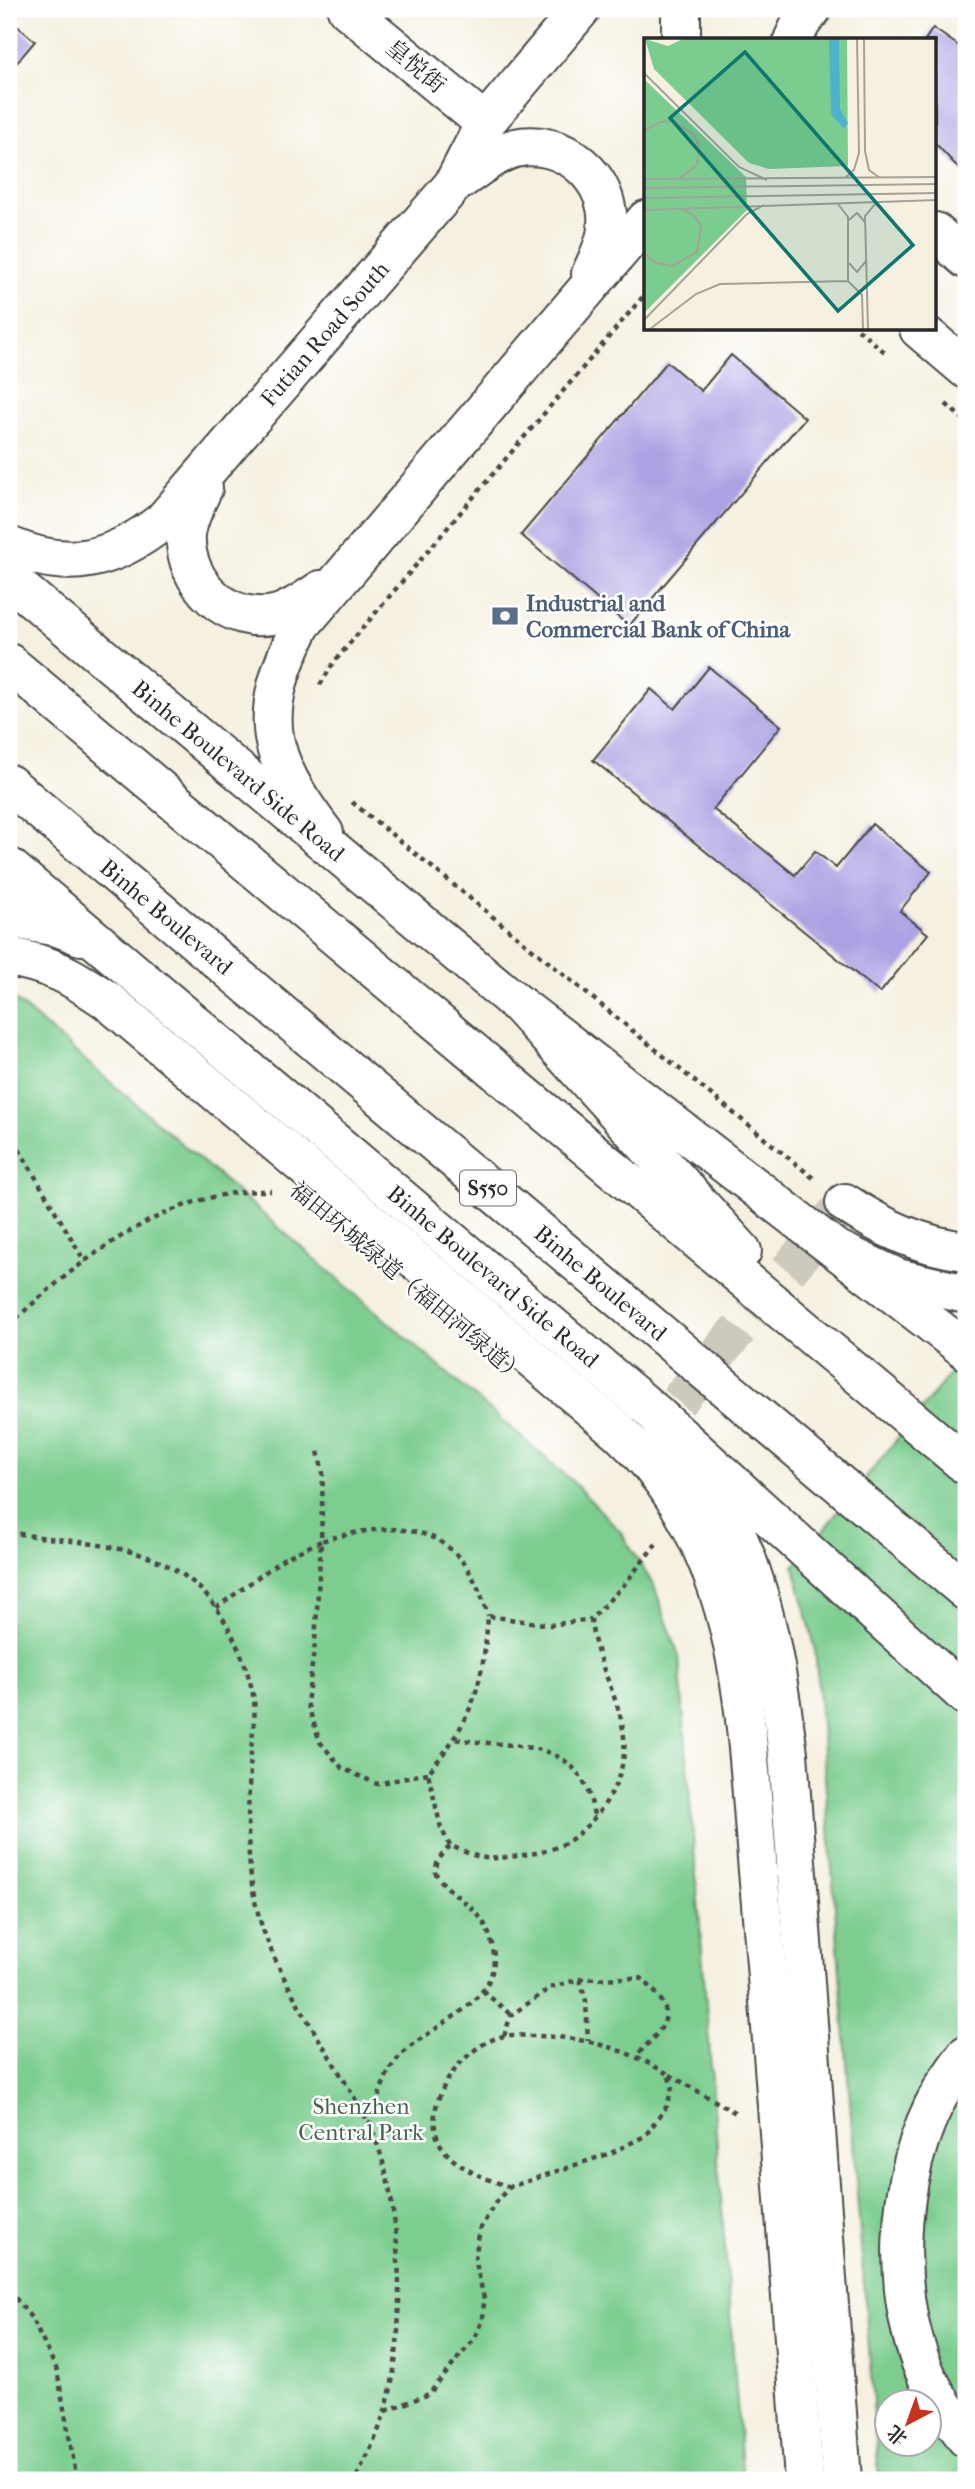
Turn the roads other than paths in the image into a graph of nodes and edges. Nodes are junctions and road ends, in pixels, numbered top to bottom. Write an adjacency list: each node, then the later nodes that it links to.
1 (348, 9): 7 (main road, 皇悦街)
2 (581, 9): 7 (main road, Futian Road South)
3 (681, 9): 5 (main road)
4 (812, 9): 6 (main road)
5 (681, 38)
6 (794, 38)
7 (485, 123): 8 (main road, Futian Road South)
8 (453, 185): 12 (main road); 15 (main road, Futian Road South)
9 (644, 222): 12 (main road)
10 (936, 233): 11 (main road)
11 (966, 259)
12 (582, 296): 17 (main road)
13 (921, 331): 14 (main road)
14 (966, 369)
15 (214, 464): 16 (main road, Futian Road South); 17 (main road)
16 (9, 546)
17 (345, 572): 21 (main road)
18 (9, 579): 21 (main road, Binhe Boulevard Side Road)
19 (9, 663): 32 (main road)
20 (9, 784): 35 (main road, Binhe Boulevard / S550)
21 (338, 851): 26 (main road, Binhe Boulevard Side Road)
22 (9, 867): 24 (main road, Binhe Boulevard Side Road)
23 (9, 918): 24 (main road)
24 (107, 948): 33 (main road, Binhe Boulevard Side Road)
25 (9, 957): 39 (main road)
26 (519, 1005): 28 (main road, Binhe Boulevard Side Road); 32 (main road)
27 (845, 1203): 29 (main road)
28 (838, 1250): 30 (main road); 31 (main road, Binhe Boulevard Side Road)
29 (966, 1251)
30 (966, 1294)
31 (966, 1350)
32 (840, 1359): 34 (main road)
33 (655, 1413): 36 (main road, Binhe Boulevard Side Road); 40 (main road)
34 (966, 1465)
35 (966, 1591)
36 (966, 1696)
37 (966, 2055): 38 (main road)
38 (966, 2438)
39 (804, 2480)
40 (842, 2480)

